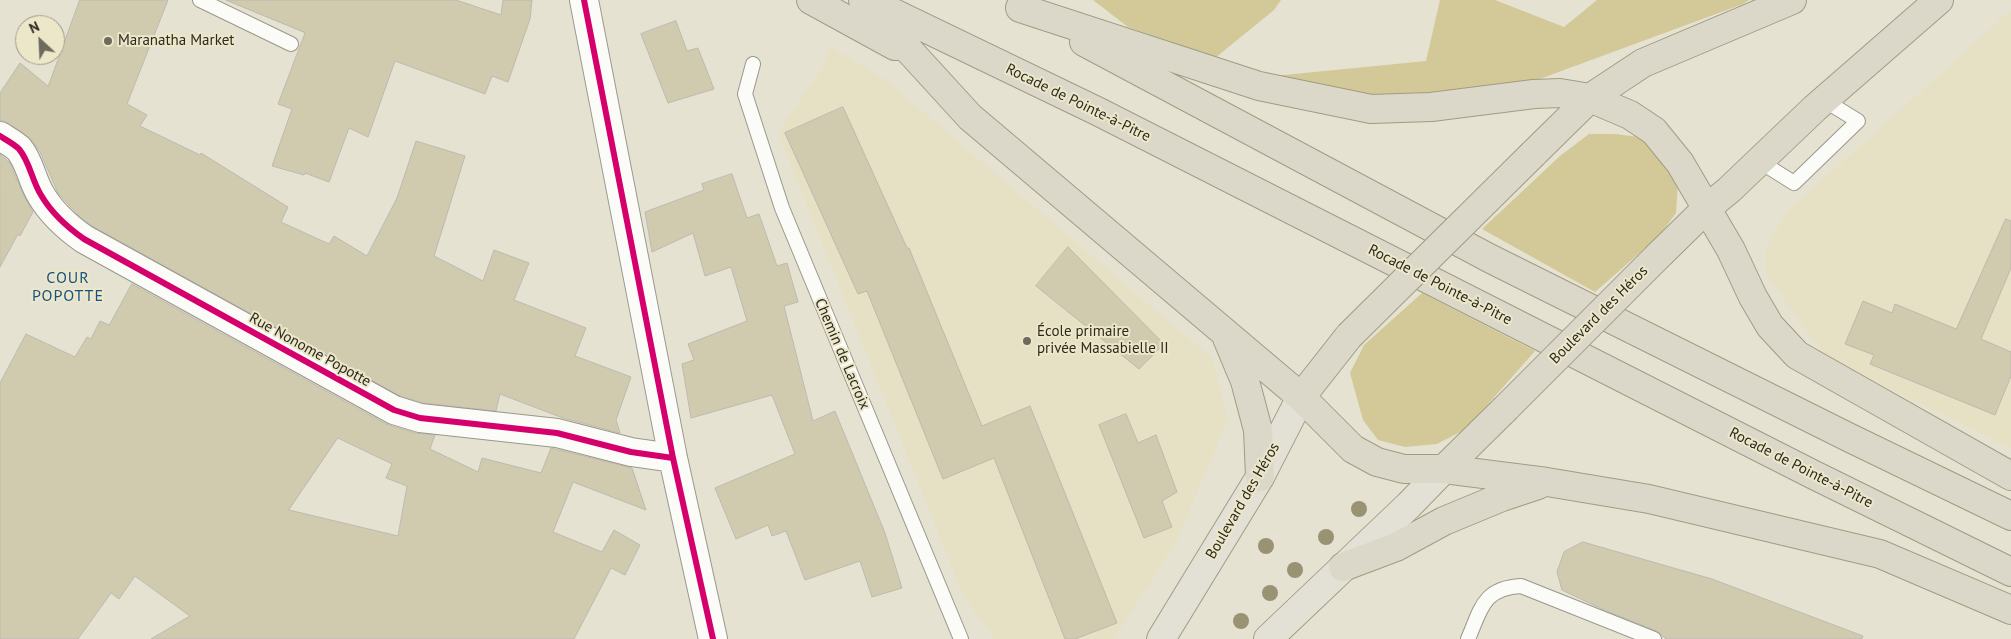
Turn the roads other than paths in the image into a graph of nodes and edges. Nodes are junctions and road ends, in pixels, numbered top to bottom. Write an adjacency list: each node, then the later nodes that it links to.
1 (200, 0): 9 (lane)
2 (584, 0): 19 (street)
3 (811, 0): 10 (highway)
4 (863, 0): 10 (highway)
5 (868, 0): 26 (highway, Rocade de Pointe-à-Pitre)
6 (1792, 0): 12 (highway, Boulevard des Héros)
7 (1939, 0): 13 (highway, Boulevard des Héros)
8 (1019, 3): 12 (highway); 24 (highway)
9 (291, 44)
10 (916, 58): 17 (highway)
11 (753, 64): 30 (lane, Chemin de Lacroix)
12 (1590, 98): 16 (highway); 18 (highway, Boulevard des Héros, bridge)
13 (1824, 100): 15 (highway, Boulevard des Héros); 15 (lane)
14 (0, 136): 19 (street, Rue Nonome Popotte)
15 (1759, 161): 16 (highway, Boulevard des Héros)
16 (1707, 208): 20 (highway, Boulevard des Héros, bridge); 21 (highway)
17 (1225, 334): 18 (highway); 22 (highway)
18 (1301, 397): 20 (highway); 22 (main road, Boulevard des Héros)
19 (673, 458): 29 (street)
20 (1444, 469): 23 (highway); 25 (main road, Boulevard des Héros)
21 (2011, 476)
22 (1260, 477): 31 (main road, Boulevard des Héros)
23 (1546, 482): 25 (highway); 27 (highway)
24 (2011, 516)
25 (1343, 567): 32 (main road, Boulevard des Héros)
26 (2011, 572)
27 (2011, 610)
28 (1473, 638): 33 (lane)
29 (713, 639)
30 (961, 639)
31 (1161, 639)
32 (1268, 639)
33 (1654, 639)

